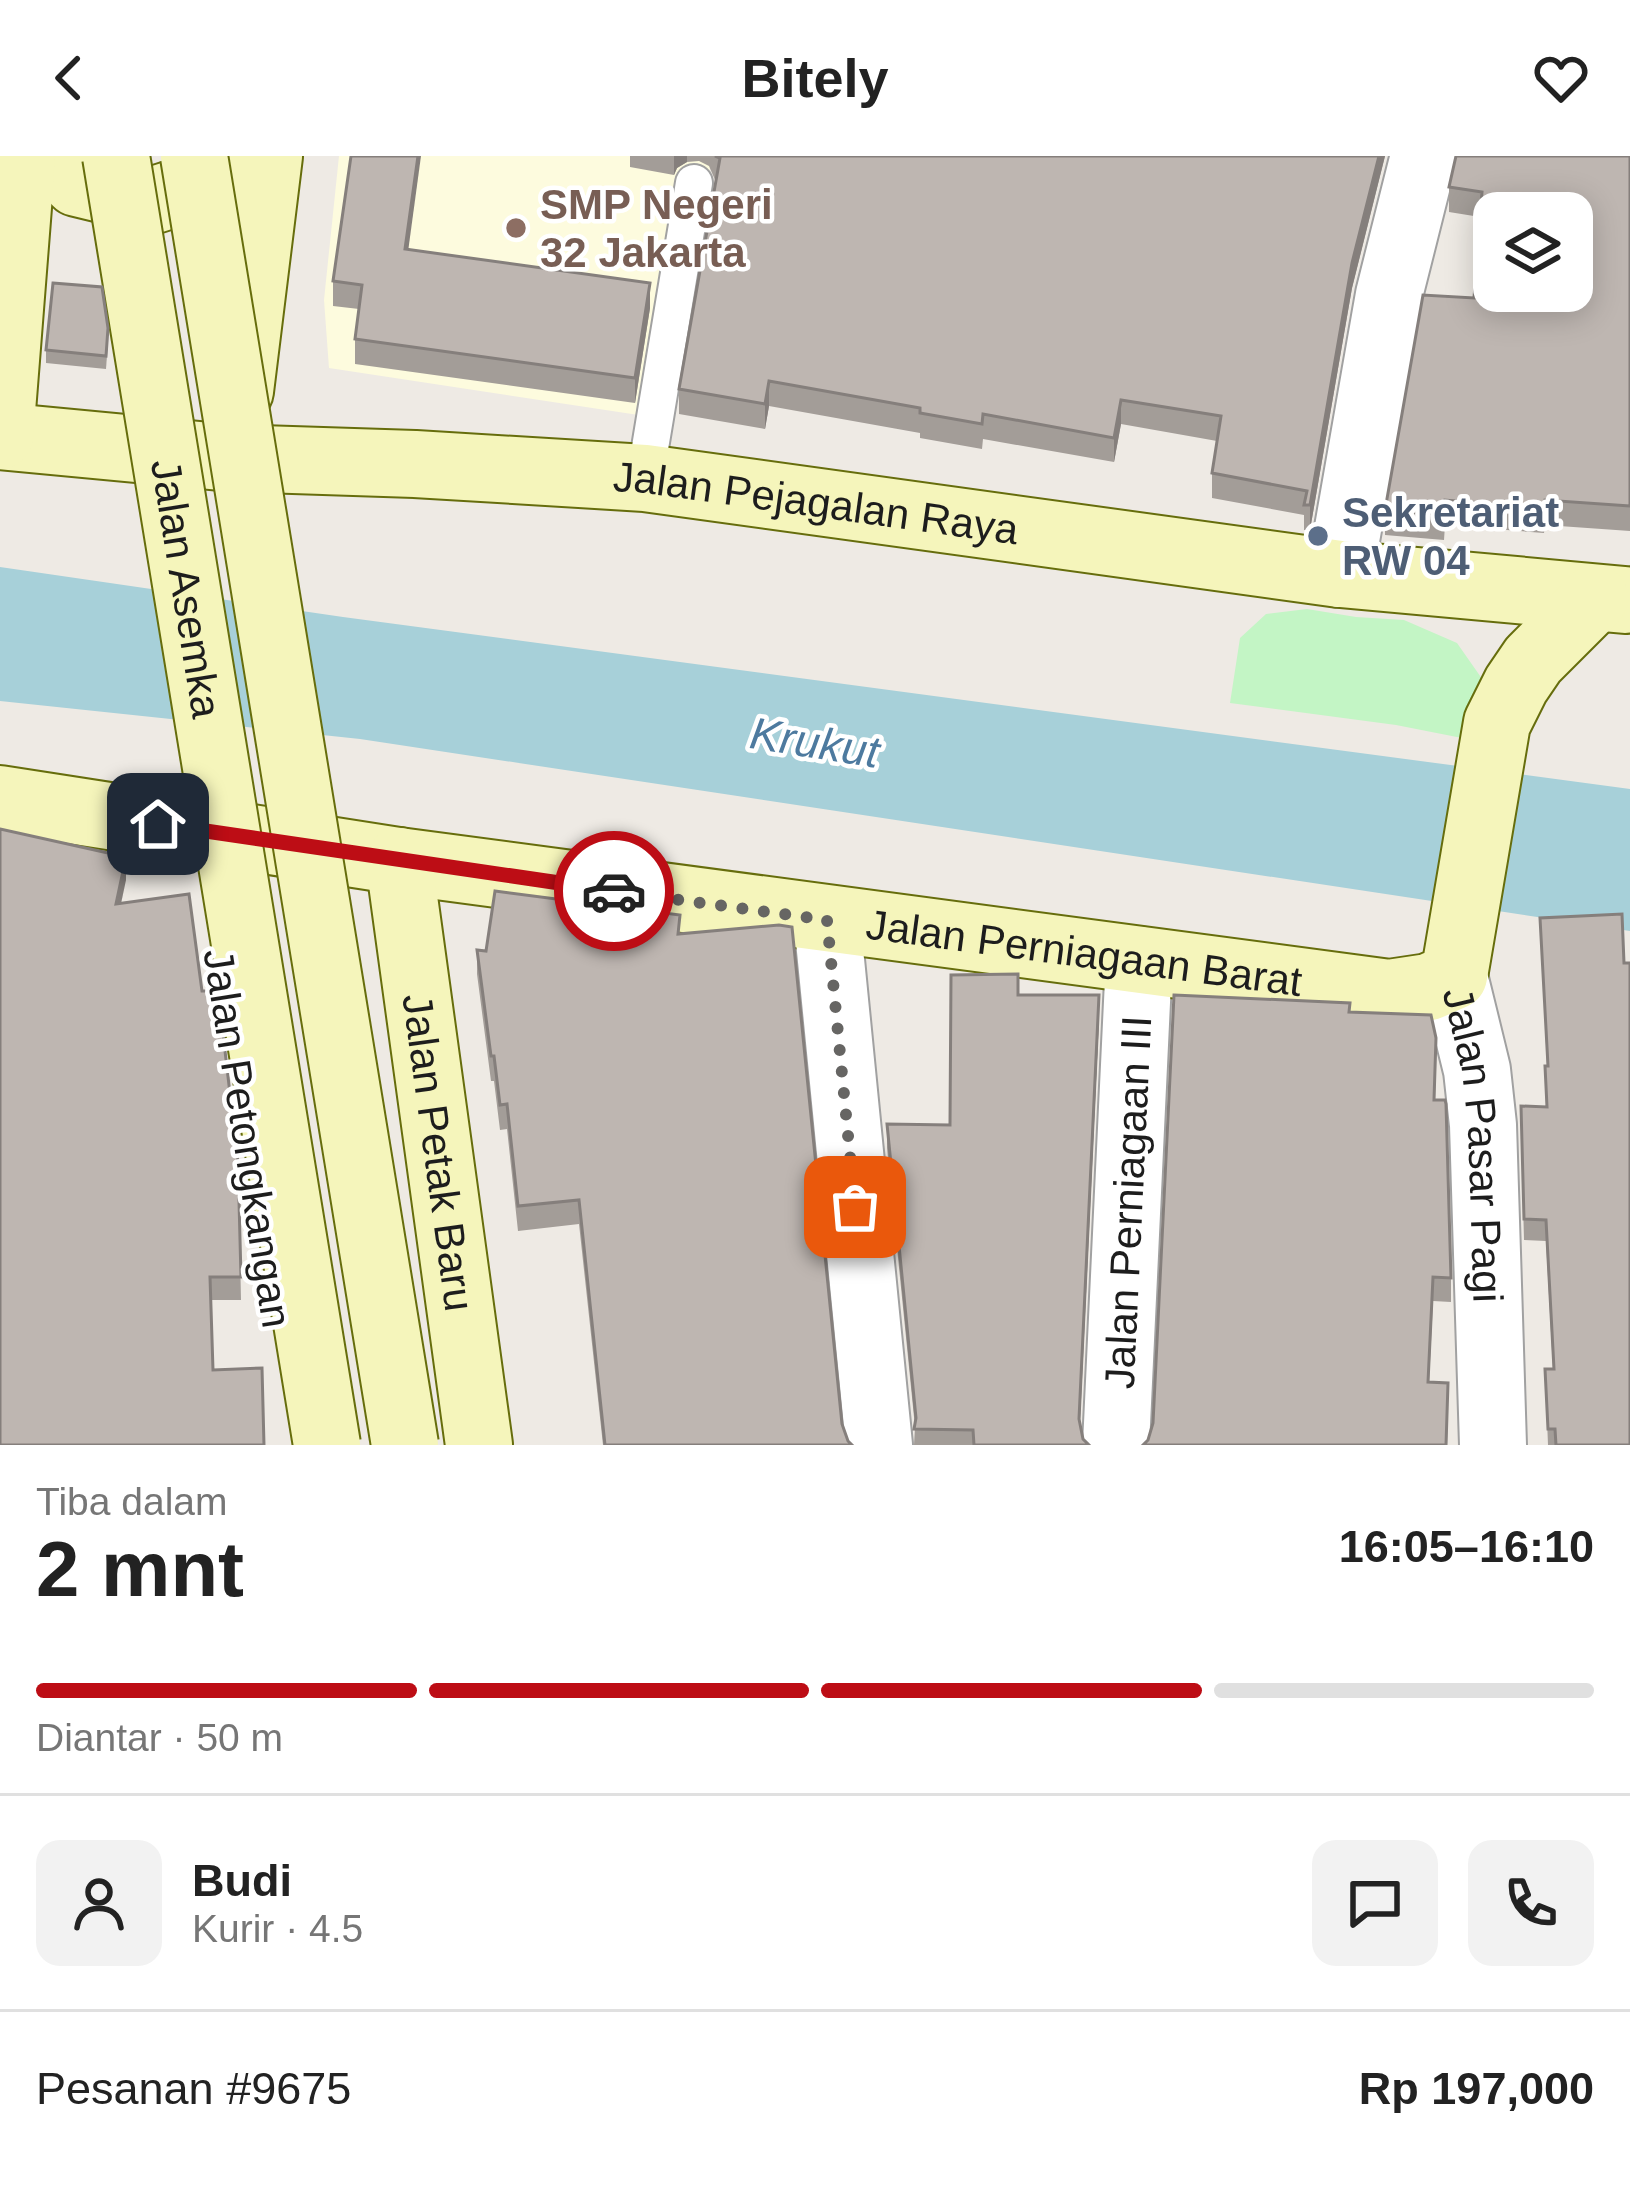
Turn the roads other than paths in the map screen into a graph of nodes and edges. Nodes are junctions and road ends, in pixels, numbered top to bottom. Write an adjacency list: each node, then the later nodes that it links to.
1 (22, 156): 9 (street)
2 (51, 156): 5 (street)
3 (116, 156): 21 (street, Jalan Asemka, bridge)
4 (194, 156): 22 (street, Jalan Asemka, bridge)
5 (242, 156)
6 (269, 156): 10 (street)
7 (1424, 156): 12 (street)
8 (694, 183): 11 (lane)
9 (0, 436): 10 (street, Jalan Pejagalan Raya)
10 (231, 458): 11 (street, Jalan Pejagalan Raya)
11 (645, 478): 12 (street, Jalan Pejagalan Raya)
12 (1340, 574): 13 (street, Jalan Pejagalan Raya)
13 (1612, 599): 18 (street, Jalan Pasar Pagi)
14 (0, 799): 15 (street, Jalan Perniagaan Barat)
15 (197, 831): 16 (street, Jalan Perniagaan Barat); 20 (street, Jalan Petongkangan)
16 (399, 861): 17 (street, Jalan Perniagaan Barat); 23 (street, Jalan Petak Baru)
17 (827, 920): 19 (street, Jalan Perniagaan Barat); 24 (street)
18 (1458, 952): 19 (street, Jalan Perniagaan Barat); 26 (street, Jalan Pasar Pagi)
19 (1139, 959): 25 (street, Jalan Perniagaan III)
20 (299, 1445)
21 (327, 1445)
22 (405, 1445)
23 (479, 1445)
24 (879, 1445)
25 (1116, 1445)
26 (1493, 1445)

